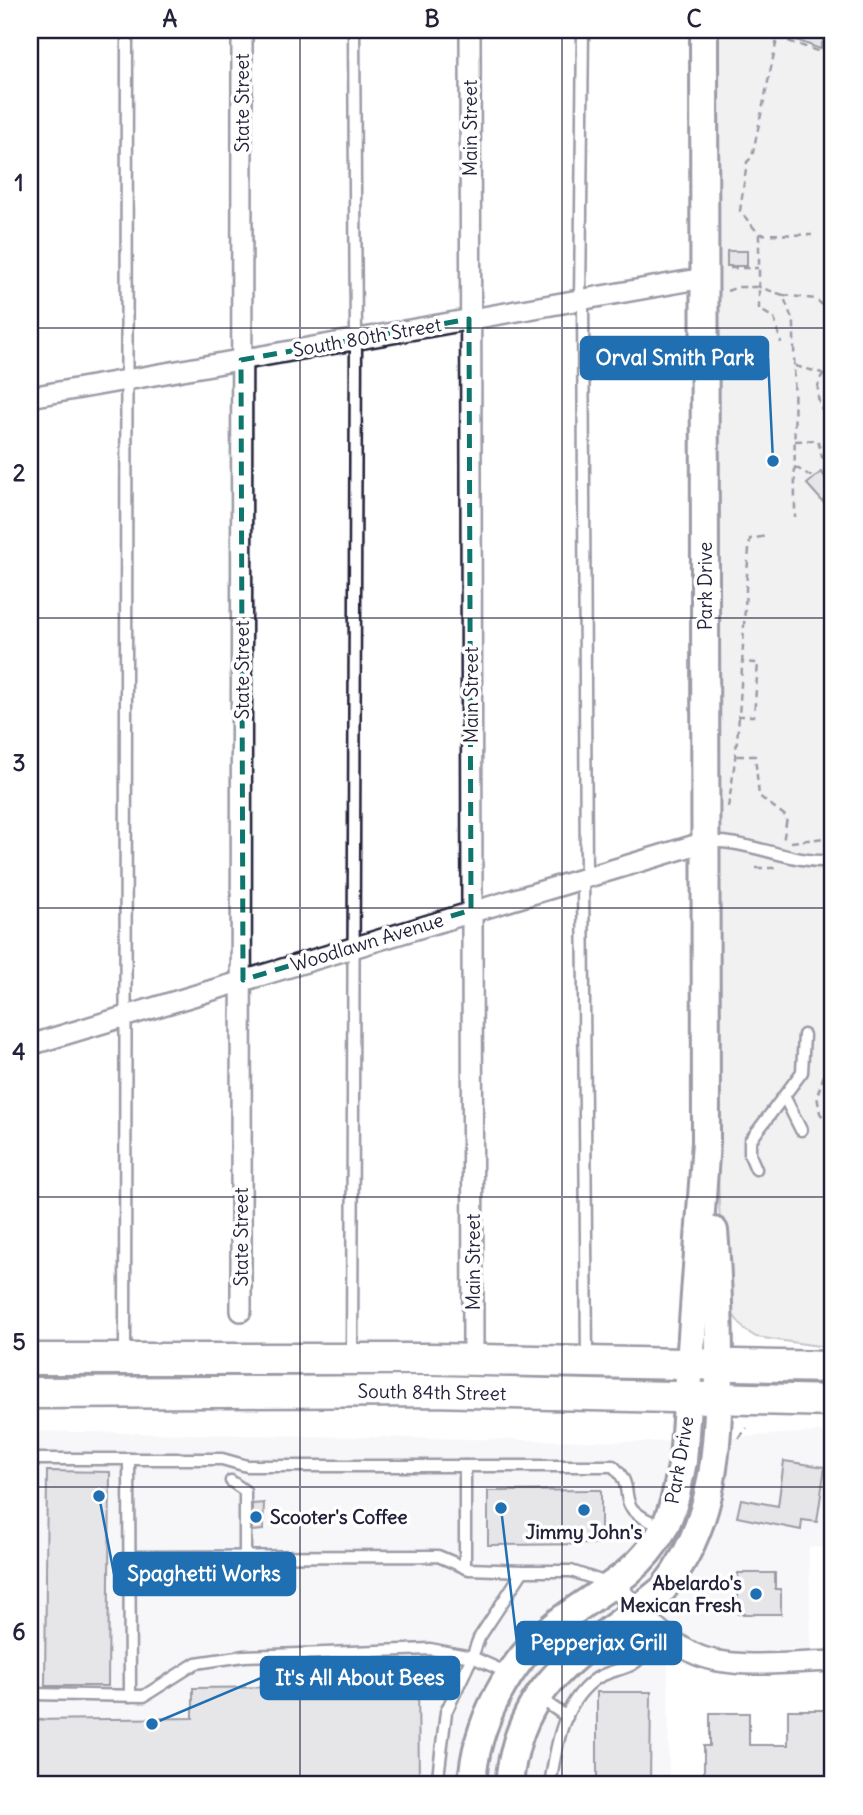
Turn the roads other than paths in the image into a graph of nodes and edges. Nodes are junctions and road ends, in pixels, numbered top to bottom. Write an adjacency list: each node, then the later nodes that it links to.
1 (127, 30): 12 (lane)
2 (242, 30): 11 (street, State Street)
3 (354, 30): 10 (lane)
4 (470, 30): 9 (street, Main Street)
5 (583, 30): 8 (lane)
6 (704, 30): 7 (street, Park Drive)
7 (715, 285): 8 (street, South 80th Street); 14 (street, Park Drive)
8 (581, 300): 9 (street, South 80th Street); 16 (lane)
9 (469, 319): 10 (street, South 80th Street); 17 (street, Main Street)
10 (356, 339): 11 (street, South 80th Street); 18 (lane)
11 (241, 360): 12 (street, South 80th Street); 19 (street, State Street)
12 (124, 380): 13 (street, South 80th Street); 20 (lane)
13 (30, 397)
14 (705, 842): 15 (lane); 16 (street, Woodlawn Avenue); 32 (street, Park Drive)
15 (833, 861)
16 (584, 876): 17 (street, Woodlawn Avenue); 31 (lane)
17 (471, 910): 18 (street, Woodlawn Avenue); 30 (street, Main Street)
18 (352, 946): 19 (street, Woodlawn Avenue); 29 (lane)
19 (243, 980): 20 (street, Woodlawn Avenue); 26 (street, State Street)
20 (126, 1015): 22 (street, Woodlawn Avenue); 28 (lane)
21 (804, 1035): 23 (lane)
22 (30, 1045)
23 (784, 1096): 24 (lane); 25 (lane)
24 (801, 1129)
25 (756, 1169)
26 (240, 1311)
27 (30, 1359): 28 (main road, South 84th Street)
28 (125, 1359): 29 (main road, South 84th Street)
29 (352, 1359): 30 (main road, South 84th Street)
30 (473, 1360): 31 (main road, South 84th Street)
31 (587, 1363): 32 (main road, South 84th Street)
32 (705, 1364): 33 (main road, South 84th Street); 35 (street, Park Drive)
33 (833, 1367)
34 (30, 1393): 35 (main road, South 84th Street)
35 (704, 1399): 36 (main road, South 84th Street); 41 (street, Park Drive); 47 (street, Park Drive)
36 (833, 1401)
37 (30, 1459): 38 (lane)
38 (129, 1459): 39 (lane); 42 (lane)
39 (465, 1466): 41 (lane); 44 (lane)
40 (230, 1481): 43 (lane)
41 (664, 1527): 46 (street, Park Drive)
42 (130, 1557): 43 (lane); 53 (lane)
43 (245, 1557): 44 (lane)
44 (465, 1568): 45 (lane)
45 (523, 1571): 46 (lane); 49 (lane)
46 (614, 1586): 47 (street); 51 (street, Park Drive)
47 (637, 1610): 48 (street); 54 (street, Park Drive)
48 (660, 1629): 50 (street); 55 (lane)
49 (472, 1657): 51 (lane); 53 (lane); 56 (lane)
50 (833, 1661)
51 (510, 1674): 57 (street, Park Drive)
52 (30, 1694): 53 (lane)
53 (130, 1696)
54 (537, 1697): 55 (lane); 58 (street, Park Drive)
55 (567, 1717): 59 (lane)
56 (438, 1785)
57 (472, 1785)
58 (509, 1785)
59 (550, 1785)

